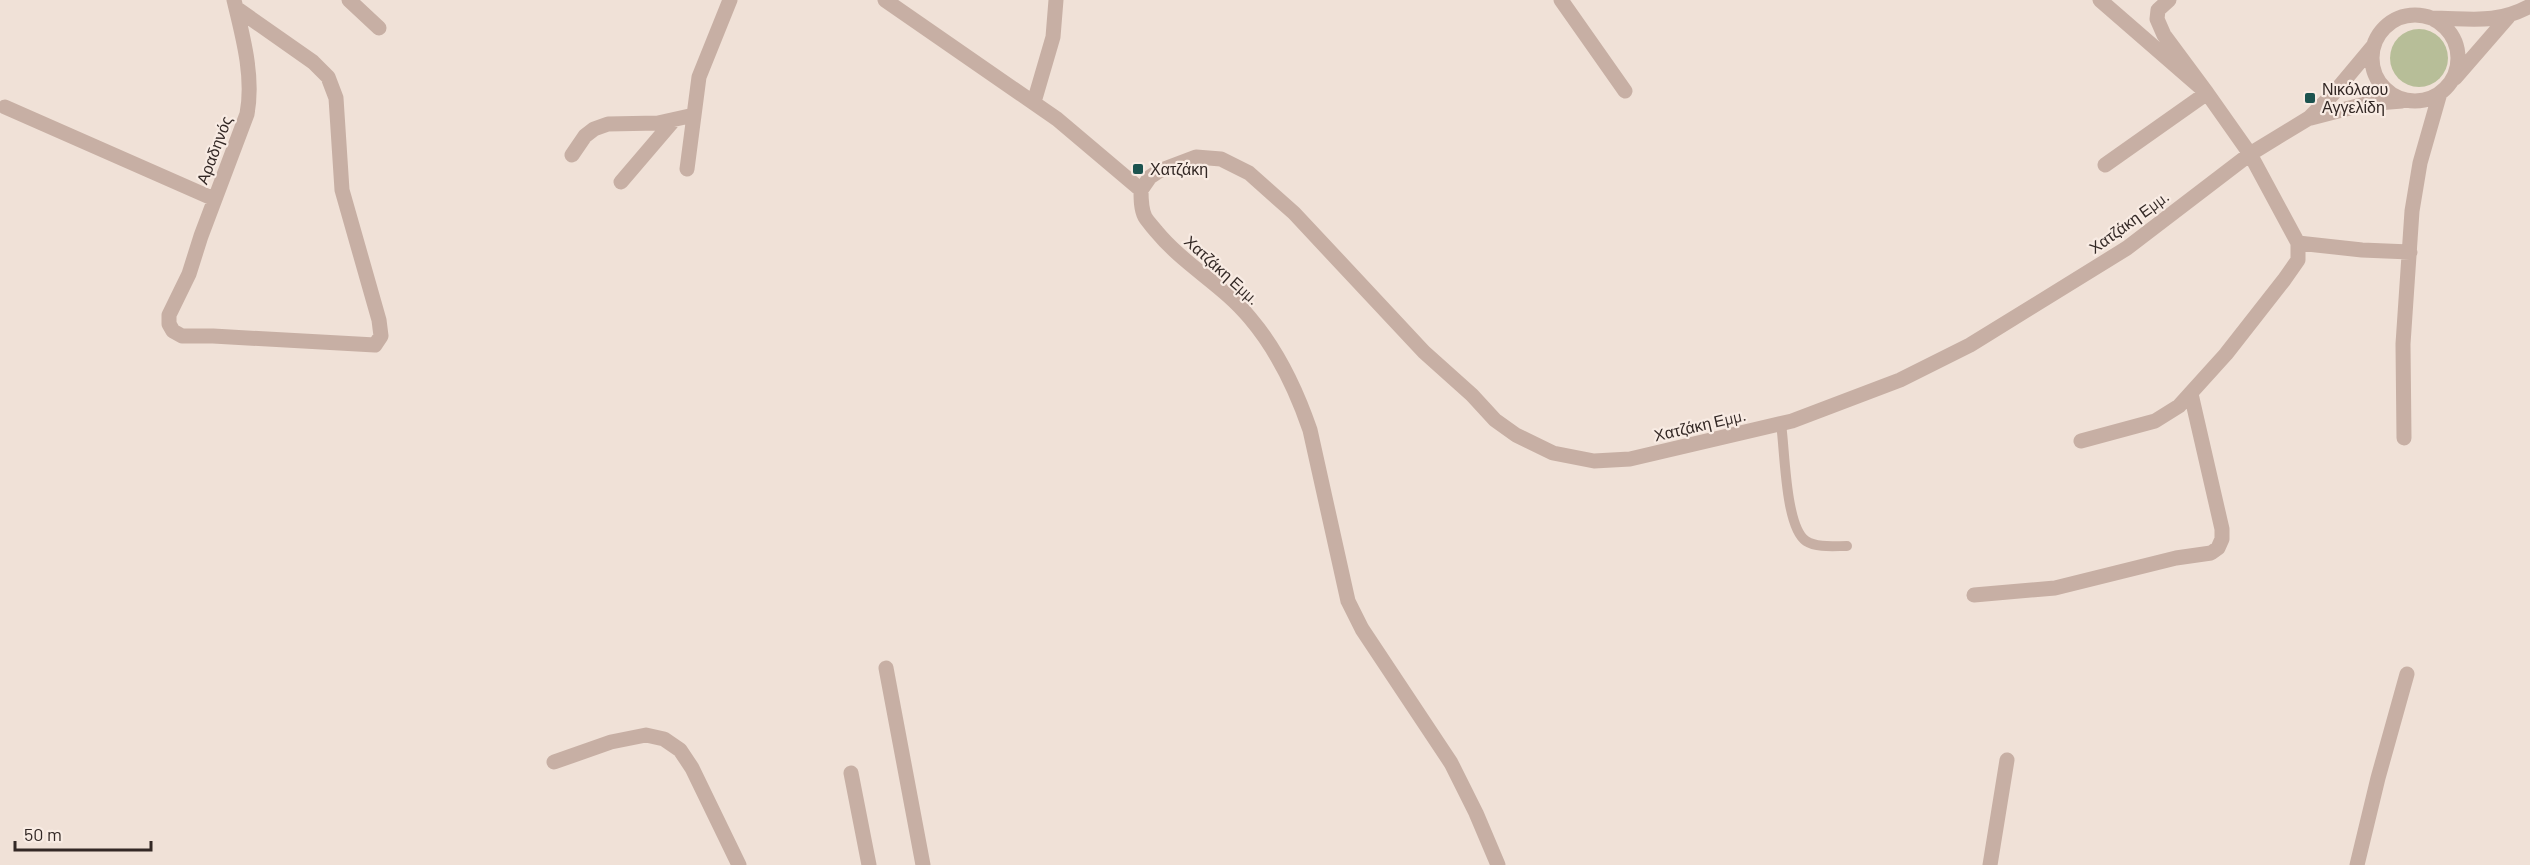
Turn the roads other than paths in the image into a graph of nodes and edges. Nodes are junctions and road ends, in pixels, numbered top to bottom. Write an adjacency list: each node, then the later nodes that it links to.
1 (349, 0): 12 (street)
2 (730, 0): 20 (street)
3 (885, 0): 18 (street)
4 (1056, 0): 18 (street)
5 (1561, 0): 15 (street)
6 (2100, 0): 16 (street)
7 (2169, 0): 16 (street)
8 (235, 4): 29 (street, Αραδηνός); 29 (street, Αραδηνός)
9 (2530, 6): 10 (street)
10 (2508, 17): 11 (street); 14 (street)
11 (2430, 18): 13 (street); 14 (street)
12 (379, 28)
13 (2374, 45): 17 (street); 21 (street)
14 (2445, 88): 17 (street); 31 (street)
15 (1624, 91)
16 (2207, 93): 23 (street); 25 (street)
17 (2405, 100): 21 (street)
18 (1034, 102): 28 (street)
19 (5, 107): 29 (street)
20 (694, 115): 22 (street); 26 (street)
21 (2309, 118): 23 (street, Χατζάκη Εμμ.)
22 (674, 120): 24 (street); 27 (street)
23 (2250, 154): 30 (street); 33 (street, Χατζάκη Εμμ.)
24 (572, 155)
25 (2104, 165)
26 (687, 169)
27 (621, 182)
28 (1141, 190): 33 (street, Χατζάκη Εμμ.); 46 (street, Χατζάκη Εμμ.)
29 (214, 199)
30 (2298, 243): 31 (street); 32 (street)
31 (2410, 249): 34 (street)
32 (2191, 394): 35 (street); 37 (street)
33 (1781, 424): 36 (lane)
34 (2404, 438)
35 (2081, 441)
36 (1847, 546)
37 (1974, 595)
38 (886, 668): 45 (street)
39 (2407, 674): 48 (street)
40 (2007, 760): 47 (street)
41 (554, 762): 43 (street)
42 (851, 773): 44 (street)
43 (739, 865)
44 (869, 865)
45 (922, 865)
46 (1498, 865)
47 (1990, 865)
48 (2357, 865)

